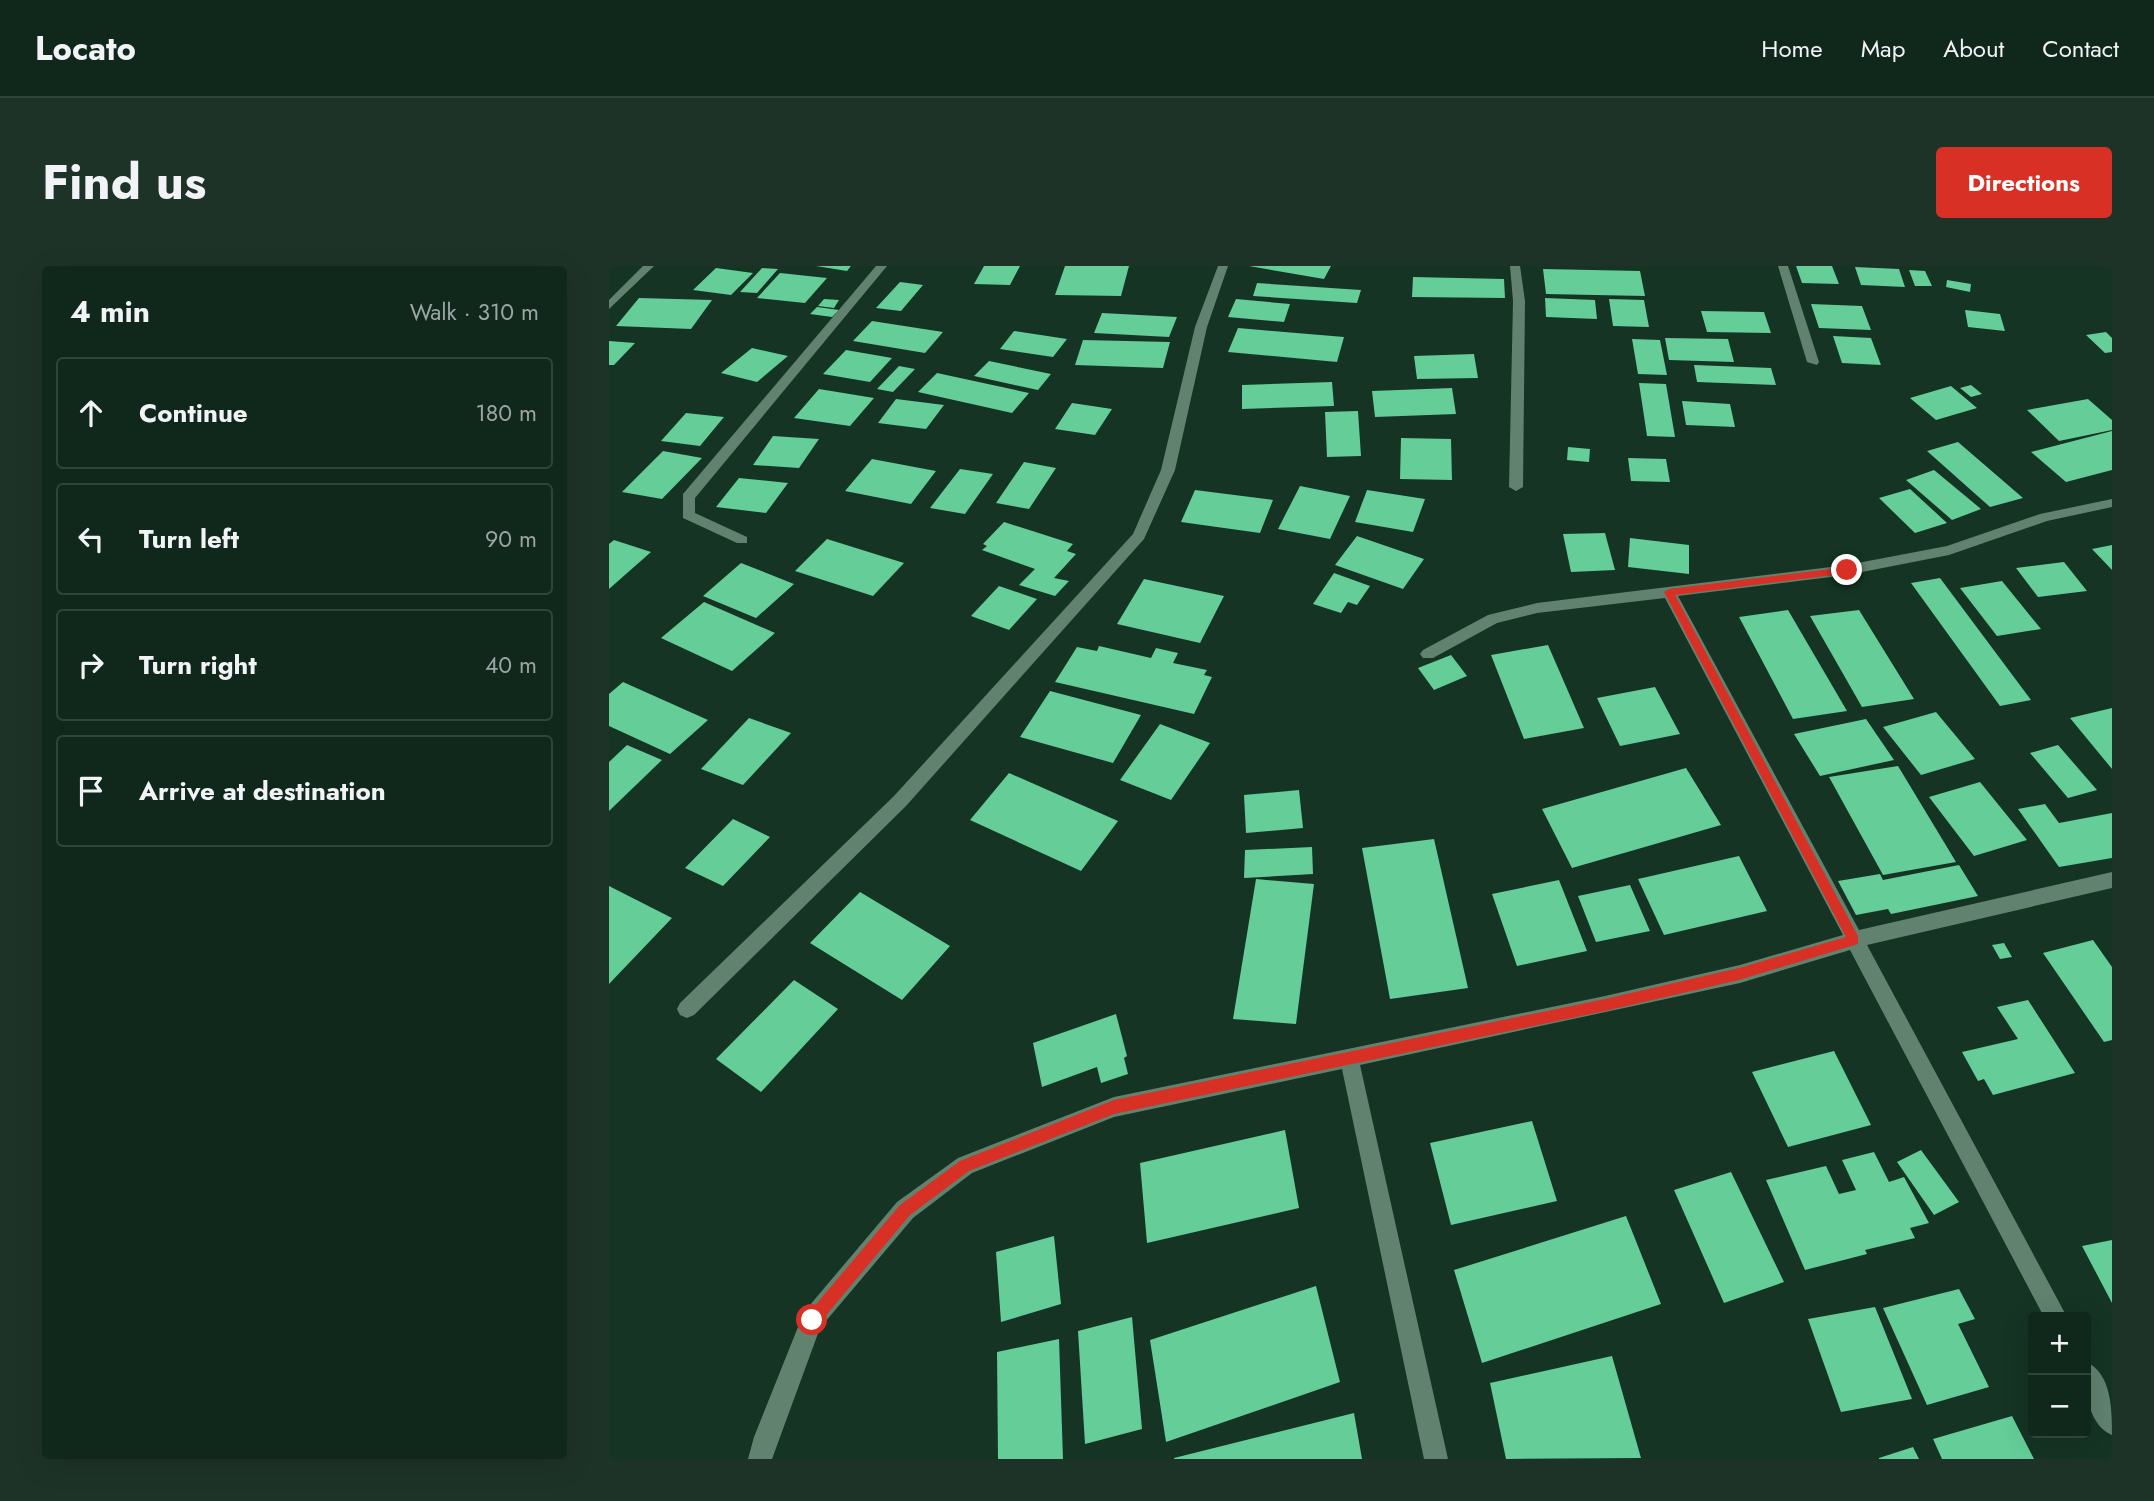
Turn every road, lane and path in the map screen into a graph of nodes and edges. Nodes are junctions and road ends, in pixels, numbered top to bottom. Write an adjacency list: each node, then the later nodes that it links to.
1 (649, 266): 6 (street)
2 (882, 266): 10 (street)
3 (1223, 266): 15 (street)
4 (1515, 266): 8 (street)
5 (1783, 266): 7 (street)
6 (609, 306)
7 (1813, 362)
8 (1516, 487)
9 (2112, 503): 11 (street)
10 (742, 541)
11 (1669, 592): 12 (street); 14 (street)
12 (1428, 654)
13 (2112, 880): 14 (street)
14 (1854, 940): 16 (street); 17 (street)
15 (687, 1009)
16 (1349, 1058): 20 (street); 21 (street)
17 (2053, 1312)
18 (2087, 1375): 19 (street)
19 (2112, 1423)
20 (761, 1459)
21 (1436, 1459)

